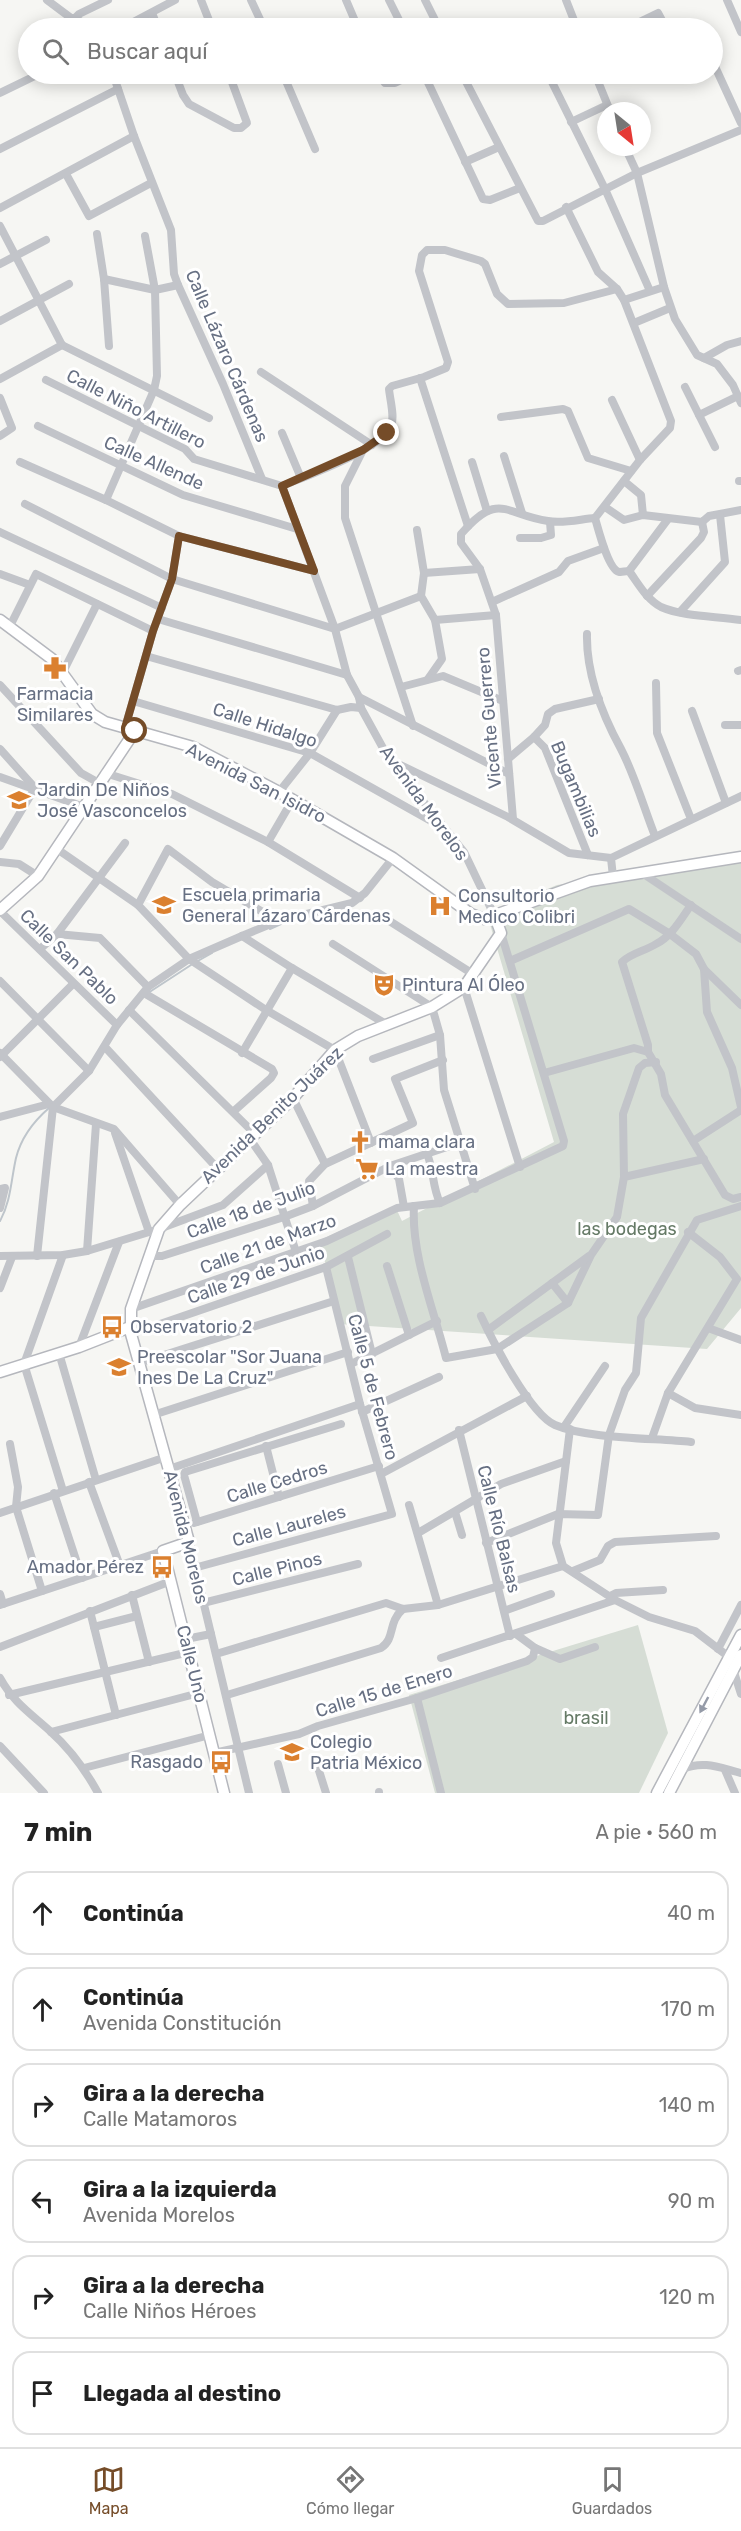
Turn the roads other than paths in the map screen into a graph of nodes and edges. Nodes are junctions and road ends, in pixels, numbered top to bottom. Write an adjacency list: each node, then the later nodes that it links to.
1 (47, 0): 12 (street)
2 (108, 0): 12 (street)
3 (175, 0): 11 (street)
4 (201, 0): 15 (street)
5 (252, 0): 16 (street)
6 (346, 0): 17 (street)
7 (389, 0): 18 (street)
8 (425, 0): 19 (street)
9 (566, 0): 20 (street)
10 (727, 0): 23 (street)
11 (152, 13): 13 (street); 14 (street)
12 (75, 18)
13 (142, 18)
14 (154, 18)
15 (208, 18)
16 (260, 18)
17 (354, 18)
18 (398, 18)
19 (434, 18)
20 (573, 18)
21 (648, 18): 22 (street)
22 (661, 18)
23 (741, 32)
24 (18, 84): 35 (street)
25 (116, 84): 34 (street, Calle Lázaro Cárdenas)
26 (179, 84): 27 (street)
27 (233, 84)
28 (287, 84): 44 (street)
29 (429, 84): 46 (street)
30 (467, 84): 42 (street)
31 (553, 84): 38 (street)
32 (599, 84): 36 (street)
33 (723, 84): 39 (street)
34 (118, 89): 41 (street, Calle Lázaro Cárdenas); 43 (street)
35 (0, 93)
36 (606, 102)
37 (597, 112): 38 (street)
38 (571, 122): 51 (street)
39 (741, 123)
40 (741, 130): 47 (street)
41 (134, 136): 48 (street); 49 (street, Calle Lázaro Cárdenas)
42 (499, 147): 46 (street); 50 (street)
43 (0, 149)
44 (315, 149)
45 (630, 156): 47 (street)
46 (465, 162): 50 (street)
47 (637, 173): 51 (street); 63 (street)
48 (66, 174): 49 (street); 53 (street)
49 (151, 183): 62 (street, Calle Lázaro Cárdenas)
50 (520, 188): 52 (street)
51 (605, 189): 52 (street); 66 (street)
52 (566, 207): 64 (street)
53 (0, 208)
54 (0, 226): 58 (street)
55 (97, 234): 60 (street)
56 (145, 236): 65 (street)
57 (46, 240): 58 (street)
58 (16, 255): 59 (street); 67 (street)
59 (0, 264)
60 (104, 279): 65 (street); 74 (street)
61 (69, 284): 67 (street)
62 (178, 285): 65 (street); 103 (street, Calle Lázaro Cárdenas)
63 (664, 287): 66 (street); 69 (street)
64 (617, 289): 68 (street); 77 (street)
65 (155, 290): 82 (street)
66 (650, 291): 68 (street)
67 (38, 300): 70 (street); 73 (street)
68 (624, 300): 71 (street)
69 (670, 308): 71 (street); 75 (street)
70 (0, 321)
71 (634, 323): 97 (street)
72 (741, 341): 75 (street)
73 (62, 345): 78 (street); 82 (street)
74 (109, 346)
75 (704, 358): 80 (street)
76 (261, 372): 93 (street)
77 (420, 378): 93 (street); 118 (street)
78 (0, 379)
79 (46, 380): 89 (street, Calle Niño Artillero)
80 (737, 384): 84 (street)
81 (685, 387): 86 (street)
82 (154, 390): 88 (street); 89 (street)
83 (0, 398): 92 (street)
84 (739, 399): 86 (street)
85 (612, 400): 97 (street)
86 (699, 415): 94 (street)
87 (501, 417): 101 (street)
88 (209, 418)
89 (138, 425): 100 (street); 103 (street, Calle Niño Artillero)
90 (38, 426): 100 (street, Calle Allende)
91 (282, 433): 102 (street)
92 (0, 436)
93 (372, 445): 95 (street)
94 (714, 447)
95 (363, 450): 102 (street); 138 (street)
96 (504, 456): 111 (street)
97 (640, 460): 101 (street)
98 (20, 462): 106 (street)
99 (472, 462): 110 (street)
100 (119, 466): 106 (street); 119 (street, Calle Allende)
101 (631, 471): 104 (street)
102 (301, 478): 105 (street)
103 (262, 479): 105 (street, Calle Niño Artillero)
104 (624, 481): 108 (street); 112 (street)
105 (282, 486): 119 (street, Avenida Morelos)
106 (106, 500): 122 (street)
107 (25, 504): 130 (street)
108 (605, 507): 112 (street); 114 (street)
109 (741, 510): 113 (street)
110 (488, 511): 111 (street); 118 (street)
111 (522, 513): 116 (street)
112 (643, 515): 115 (street)
113 (720, 515): 117 (street); 137 (street)
114 (595, 518): 116 (street); 124 (street)
115 (668, 519): 117 (street); 127 (street)
116 (550, 522): 123 (street)
117 (702, 522): 133 (street)
118 (468, 526): 125 (street, Vicente Guerrero)
119 (297, 529): 126 (street, Avenida Morelos)
120 (417, 530): 128 (street)
121 (0, 532): 136 (street)
122 (179, 536): 126 (street); 130 (street)
123 (520, 538)
124 (604, 548): 127 (street); 134 (street)
125 (480, 569): 128 (street); 134 (street, Vicente Guerrero)
126 (314, 571): 145 (street, Avenida Morelos)
127 (629, 571): 133 (street)
128 (424, 573): 132 (street)
129 (0, 574): 131 (street)
130 (172, 579): 136 (street); 145 (street)
131 (30, 585): 135 (street); 144 (street)
132 (421, 596): 138 (street); 142 (street)
133 (647, 596): 137 (street)
134 (492, 602): 139 (street, Vicente Guerrero)
135 (97, 604): 146 (street); 149 (street)
136 (162, 608): 140 (street)
137 (680, 612): 143 (street)
138 (378, 613): 145 (street); 154 (street)
139 (495, 615): 142 (street); 158 (street, Vicente Guerrero)
140 (158, 619): 146 (street); 150 (street)
141 (0, 620): 144 (street, Avenida San Isidro)
142 (435, 620): 151 (street)
143 (741, 620)
144 (10, 626): 149 (street, Avenida San Isidro)
145 (335, 628): 150 (street, Avenida Morelos)
146 (153, 631): 148 (street)
147 (587, 634): 156 (street)
148 (146, 656): 157 (street); 160 (street)
149 (63, 672): 165 (street, Avenida San Isidro)
150 (347, 675): 155 (street, Avenida Morelos)
151 (428, 680): 154 (street); 158 (street)
152 (656, 684): 181 (street)
153 (0, 685): 173 (street)
154 (401, 687): 164 (street)
155 (359, 697): 159 (street, Avenida Morelos); 164 (street)
156 (599, 699): 166 (street); 183 (street)
157 (133, 701): 165 (street); 168 (street, Calle Hidalgo)
158 (503, 701): 170 (street, Vicente Guerrero)
159 (361, 708): 160 (street); 169 (street, Avenida Morelos)
160 (337, 710): 168 (street)
161 (692, 711): 178 (street)
162 (725, 725): 163 (street)
163 (741, 725)
164 (413, 726): 171 (street)
165 (130, 730): 173 (street); 175 (street, Avenida San Isidro)
166 (534, 737): 170 (street); 188 (street, Bugambilias)
167 (0, 749): 174 (street)
168 (310, 753): 175 (street); 182 (street, Calle Hidalgo)
169 (388, 759): 180 (street); 182 (street, Avenida Morelos)
170 (508, 759): 171 (street, Vicente Guerrero)
171 (509, 774): 180 (street, Vicente Guerrero)
172 (0, 777): 174 (street)
173 (102, 778): 179 (street); 184 (street)
174 (35, 788): 179 (street); 186 (street)
175 (279, 792): 177 (street, Avenida San Isidro)
176 (741, 796): 178 (street)
177 (293, 799): 184 (street); 190 (street, Avenida San Isidro)
178 (726, 803): 181 (street)
179 (84, 807): 187 (street)
180 (513, 819): 188 (street)
181 (691, 819): 183 (street)
182 (444, 828): 202 (street, Avenida Morelos)
183 (655, 836): 191 (street)
184 (268, 842): 197 (street)
185 (125, 843): 196 (street)
186 (0, 846)
187 (57, 849): 194 (street); 196 (street)
188 (588, 855): 191 (street)
189 (741, 856): 193 (street)
190 (393, 858): 197 (street); 202 (street, Avenida San Isidro)
191 (611, 858): 195 (street)
192 (0, 862): 194 (street)
193 (641, 872): 195 (street); 199 (street)
194 (38, 876): 200 (street)
195 (613, 877): 202 (street)
196 (99, 879): 198 (street); 205 (street)
197 (360, 898): 203 (street)
198 (138, 905): 203 (street); 211 (street)
199 (691, 905): 206 (street); 208 (street)
200 (0, 910): 210 (street, Calle San Pablo)
201 (380, 915): 215 (street)
202 (495, 917): 204 (street)
203 (278, 921): 207 (street)
204 (501, 933): 212 (street); 215 (street, Avenida Benito Juárez)
205 (57, 934): 210 (street); 219 (street)
206 (670, 934): 212 (street); 214 (street); 230 (street)
207 (242, 936): 211 (street); 213 (street)
208 (741, 939)
209 (333, 944): 221 (street)
210 (40, 949): 217 (street, Calle San Pablo)
211 (189, 959): 219 (street); 223 (street)
212 (510, 961): 237 (street)
213 (292, 968): 223 (street); 225 (street)
214 (704, 969): 220 (street); 240 (street)
215 (472, 974): 218 (street, Avenida Benito Juárez)
216 (0, 981): 224 (street)
217 (73, 984): 224 (street); 226 (street, Calle San Pablo)
218 (464, 987): 221 (street, Avenida Benito Juárez); 254 (street)
219 (146, 990): 222 (street); 231 (street)
220 (741, 1005)
221 (432, 1007): 225 (street, Avenida Benito Juárez); 227 (street)
222 (129, 1010): 226 (street); 241 (street)
223 (267, 1010): 229 (street); 231 (street)
224 (38, 1019): 232 (street); 236 (street)
225 (386, 1024): 229 (street, Avenida Benito Juárez)
226 (117, 1025): 228 (street)
227 (440, 1035): 233 (street); 234 (street)
228 (105, 1047): 236 (street); 255 (street)
229 (335, 1050): 238 (street, Avenida Benito Juárez); 247 (street)
230 (648, 1052): 235 (street); 237 (street)
231 (242, 1053): 241 (street)
232 (1, 1055): 239 (street)
233 (373, 1059)
234 (442, 1060): 247 (street); 248 (street)
235 (656, 1062): 246 (street); 256 (street)
236 (89, 1071): 239 (street)
237 (544, 1073): 254 (street, Calle 21 de Marzo)
238 (293, 1098): 245 (street, Avenida Benito Juárez); 251 (street)
239 (51, 1105): 242 (street); 243 (street); 277 (street)
240 (741, 1108): 246 (street)
241 (234, 1111): 245 (street)
242 (0, 1116)
243 (96, 1124): 244 (street); 272 (street)
244 (114, 1129): 261 (street); 268 (street)
245 (253, 1137): 252 (street); 255 (street, Avenida Benito Juárez)
246 (693, 1141): 250 (street)
247 (371, 1143): 251 (street)
248 (459, 1143): 249 (street, Calle 18 de Julio); 258 (street)
249 (427, 1154): 253 (street, Calle 18 de Julio); 260 (street)
250 (704, 1159): 256 (street); 259 (street)
251 (325, 1164): 262 (street)
252 (267, 1165): 267 (street); 268 (street)
253 (390, 1166): 262 (street, Calle 18 de Julio); 265 (street)
254 (520, 1167): 258 (street, Calle 21 de Marzo)
255 (218, 1168): 261 (street, Avenida Benito Juárez)
256 (624, 1177): 275 (street)
257 (2, 1188): 266 (street)
258 (475, 1189): 260 (street, Calle 21 de Marzo)
259 (741, 1197)
260 (440, 1203): 263 (street, Calle 21 de Marzo)
261 (180, 1205): 268 (street, Avenida Benito Juárez)
262 (313, 1206): 267 (street, Calle 18 de Julio)
263 (414, 1206): 265 (street, Calle 21 de Marzo); 289 (street)
264 (741, 1206): 269 (street)
265 (404, 1207): 273 (street, Calle 21 de Marzo)
266 (0, 1208)
267 (284, 1216): 273 (street); 278 (street, Calle 18 de Julio)
268 (154, 1230): 271 (street); 278 (street, Avenida Benito Juárez)
269 (688, 1232): 290 (street); 314 (street)
270 (387, 1234): 280 (street, Calle 29 de Junio)
271 (118, 1242): 272 (street); 295 (street)
272 (87, 1251): 274 (street)
273 (297, 1252): 287 (street, Calle 21 de Marzo)
274 (63, 1255): 277 (street); 301 (street)
275 (591, 1255): 283 (street); 286 (street)
276 (0, 1256): 279 (street)
277 (37, 1256): 279 (street)
278 (150, 1256): 287 (street, Avenida Benito Juárez)
279 (12, 1257): 284 (street)
280 (348, 1257): 282 (street, Calle 29 de Junio); 299 (street)
281 (387, 1266): 293 (street)
282 (326, 1267): 285 (street, Calle 5 de Febrero); 292 (street, Calle 29 de Junio)
283 (552, 1283): 286 (street); 291 (street)
284 (0, 1288)
285 (334, 1301): 297 (street, Calle 5 de Febrero); 300 (street)
286 (568, 1303): 296 (street)
287 (131, 1309): 292 (street, Avenida Benito Juárez)
288 (481, 1316): 291 (street)
289 (437, 1321): 293 (street); 296 (street)
290 (708, 1328): 294 (street); 306 (street)
291 (488, 1330): 296 (street)
292 (131, 1331): 295 (street); 300 (street, Avenida Morelos)
293 (409, 1335): 299 (street)
294 (741, 1340)
295 (79, 1347): 298 (street)
296 (497, 1349): 307 (street)
297 (348, 1352): 302 (street, Calle 5 de Febrero); 309 (street)
298 (59, 1353): 301 (street); 323 (street)
299 (372, 1354): 302 (street)
300 (139, 1363): 309 (street, Avenida Morelos)
301 (24, 1364): 304 (street); 324 (street)
302 (351, 1364): 308 (street, Calle 5 de Febrero)
303 (605, 1366): 312 (street)
304 (0, 1372)
305 (439, 1377): 308 (street)
306 (668, 1393): 310 (street); 315 (street)
307 (526, 1396): 312 (street); 313 (street, Calle Cedros)
308 (361, 1408): 321 (street); 322 (street, Calle 5 de Febrero)
309 (153, 1415): 319 (street, Avenida Morelos)
310 (741, 1415)
311 (341, 1424): 318 (street)
312 (567, 1428): 314 (street); 320 (street)
313 (459, 1430): 322 (street, Calle Cedros); 327 (street, Calle Río Balsas)
314 (609, 1435): 315 (street); 333 (street)
315 (652, 1438): 316 (street)
316 (692, 1442)
317 (10, 1444): 329 (street)
318 (266, 1446): 326 (street); 334 (street)
319 (166, 1457): 321 (street, Avenida Morelos); 323 (street)
320 (566, 1461): 327 (street); 333 (street)
321 (169, 1469): 335 (street, Avenida Morelos)
322 (380, 1470): 326 (street, Calle Cedros); 332 (street, Calle 5 de Febrero)
323 (92, 1481): 324 (street); 343 (street)
324 (63, 1491): 325 (street)
325 (54, 1494): 329 (street); 347 (street)
326 (279, 1497): 334 (street, Calle Cedros)
327 (477, 1499): 330 (street); 340 (street, Calle Río Balsas)
328 (409, 1506): 336 (street)
329 (16, 1507): 331 (street); 351 (street)
330 (454, 1512): 336 (street); 337 (street)
331 (0, 1513)
332 (392, 1514): 345 (street, Calle Laureles)
333 (558, 1514): 340 (street); 344 (street)
334 (197, 1522): 335 (street, Calle Cedros)
335 (185, 1526): 339 (street, Avenida Morelos)
336 (418, 1533): 358 (street)
337 (462, 1535)
338 (716, 1536): 346 (street)
339 (189, 1542): 341 (street); 345 (street, Avenida Morelos)
340 (486, 1544): 349 (street, Calle Río Balsas)
341 (163, 1551): 343 (street); 348 (street, Calle Uno)
342 (358, 1564): 356 (street, Calle Pinos)
343 (120, 1566): 347 (street)
344 (563, 1566): 346 (street); 349 (street)
345 (194, 1568): 356 (street, Avenida Morelos)
346 (573, 1571): 355 (street)
347 (82, 1578): 351 (street)
348 (171, 1581): 354 (street); 368 (street, Calle Uno)
349 (497, 1586): 358 (street); 362 (street, Calle Río Balsas)
350 (663, 1590): 355 (street)
351 (42, 1591): 357 (street)
352 (0, 1594): 357 (street)
353 (551, 1594): 362 (street)
354 (132, 1595): 361 (street); 363 (street)
355 (613, 1598): 366 (street); 371 (street)
356 (202, 1603): 365 (street, Avenida Morelos)
357 (2, 1604)
358 (438, 1605): 360 (street)
359 (741, 1605): 371 (street)
360 (403, 1609): 374 (street); 384 (street)
361 (90, 1611): 364 (street); 369 (street)
362 (504, 1611): 366 (street, Calle Río Balsas)
363 (137, 1616): 364 (street); 378 (street)
364 (94, 1627): 380 (street)
365 (211, 1634): 368 (street); 374 (street, Avenida Morelos)
366 (513, 1635): 372 (street); 377 (street)
367 (741, 1635): 376 (street)
368 (186, 1640): 373 (street, Calle Uno)
369 (0, 1647)
370 (595, 1647): 372 (street)
371 (718, 1649): 376 (street)
372 (535, 1651): 386 (street, Calle 15 de Enero)
373 (189, 1652): 378 (street); 382 (street, Calle Uno)
374 (216, 1654): 384 (street, Avenida Morelos)
375 (741, 1655): 379 (street)
376 (729, 1657): 406 (street, one-way to 406)
377 (441, 1658)
378 (149, 1662): 380 (street)
379 (733, 1669): 385 (street); 396 (street)
380 (106, 1673): 383 (street); 387 (street)
381 (0, 1678): 383 (street)
382 (199, 1693): 387 (street); 389 (street, Calle Uno)
383 (9, 1695): 388 (street)
384 (227, 1695): 391 (street, Avenida Morelos)
385 (741, 1695)
386 (417, 1698): 391 (street, Calle 15 de Enero); 405 (street)
387 (116, 1715): 388 (street)
388 (51, 1732): 395 (street)
389 (210, 1735): 392 (street, Calle Uno); 395 (street)
390 (0, 1746): 399 (street)
391 (238, 1748): 392 (street, Calle 15 de Enero); 402 (street, Avenida Morelos)
392 (214, 1753): 401 (street, Calle Uno)
393 (315, 1758): 404 (street)
394 (278, 1764): 403 (street)
395 (84, 1768): 400 (street)
396 (682, 1769): 397 (street); 407 (street)
397 (725, 1770): 398 (street); 408 (street)
398 (741, 1773)
399 (44, 1793)
400 (98, 1793)
401 (224, 1793)
402 (249, 1793)
403 (286, 1793)
404 (326, 1793)
405 (441, 1793)
406 (657, 1793)
407 (669, 1793)
408 (735, 1793)

